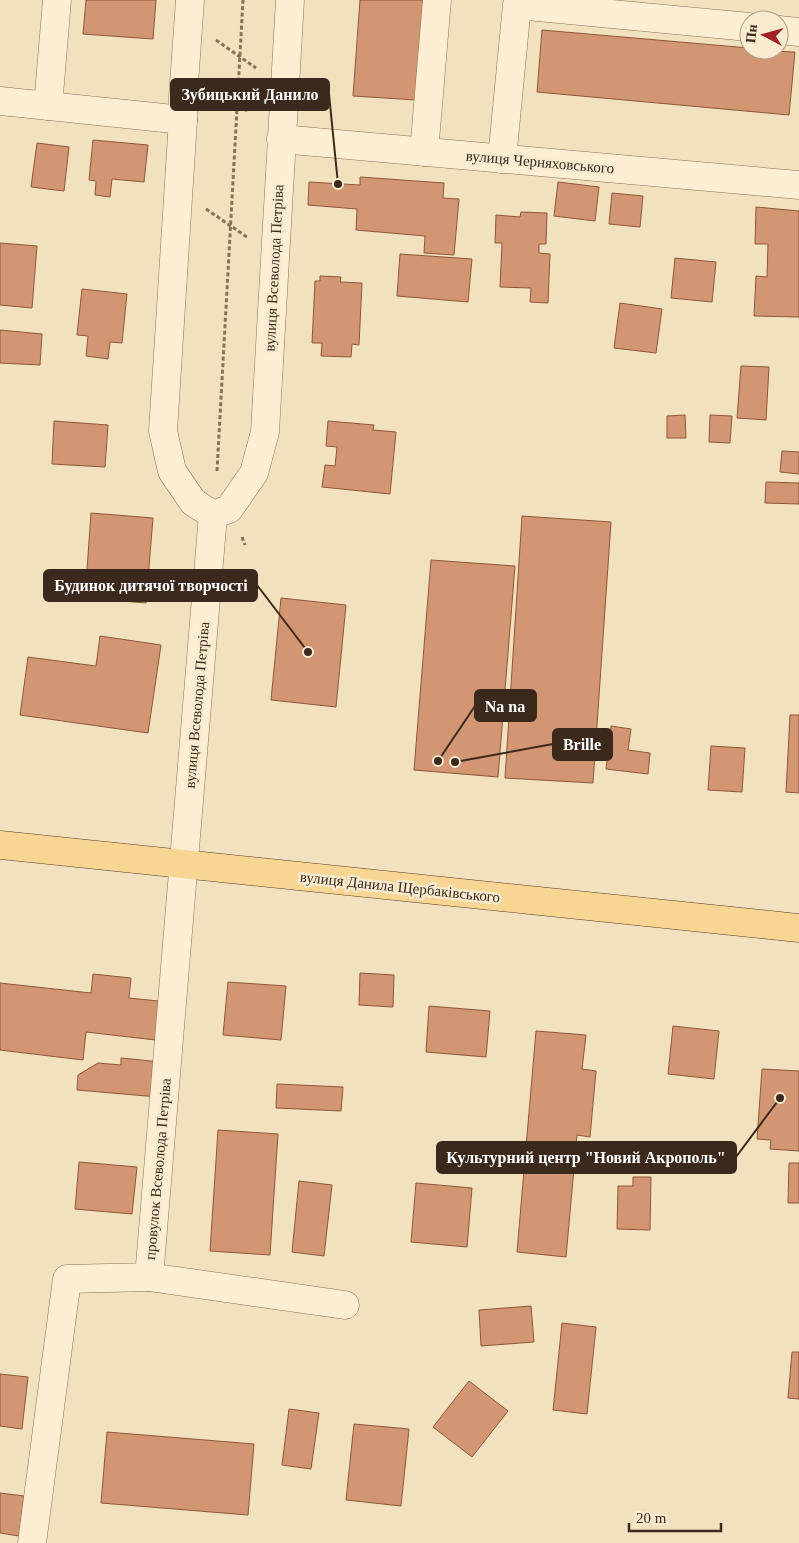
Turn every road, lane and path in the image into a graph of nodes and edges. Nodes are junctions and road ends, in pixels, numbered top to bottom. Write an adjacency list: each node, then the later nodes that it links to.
1 (57, 0): 11 (street)
2 (243, 0): 7 (path)
3 (290, 0): 8 (street, вулиця Всеволода Петріва)
4 (437, 0): 16 (street)
5 (190, 10): 7 (path); 14 (street)
6 (739, 26): 17 (street)
7 (239, 56): 8 (path); 12 (path)
8 (284, 88): 15 (street, вулиця Всеволода Петріва)
9 (0, 100): 11 (street)
10 (207, 101): 12 (path)
11 (48, 106): 14 (street)
12 (236, 108): 13 (path); 20 (path)
13 (250, 111)
14 (183, 120): 19 (street)
15 (281, 139): 16 (street, вулиця Черняховського); 21 (street, вулиця Всеволода Петріва)
16 (424, 152): 17 (street, вулиця Черняховського)
17 (502, 159): 18 (street, вулиця Черняховського)
18 (799, 185)
19 (179, 191): 20 (path); 23 (street)
20 (230, 225): 21 (path); 22 (path)
21 (275, 256): 23 (street, вулиця Всеволода Петріва)
22 (217, 480)
23 (213, 515): 25 (street, вулиця Всеволода Петріва)
24 (0, 845): 25 (main road, вулиця Данила Щербаківського)
25 (183, 864): 26 (main road, вулиця Данила Щербаківського); 27 (street, провулок Всеволода Петріва)
26 (799, 928)
27 (149, 1277): 28 (street); 29 (street, провулок Всеволода Петріва)
28 (345, 1305)
29 (32, 1543)

